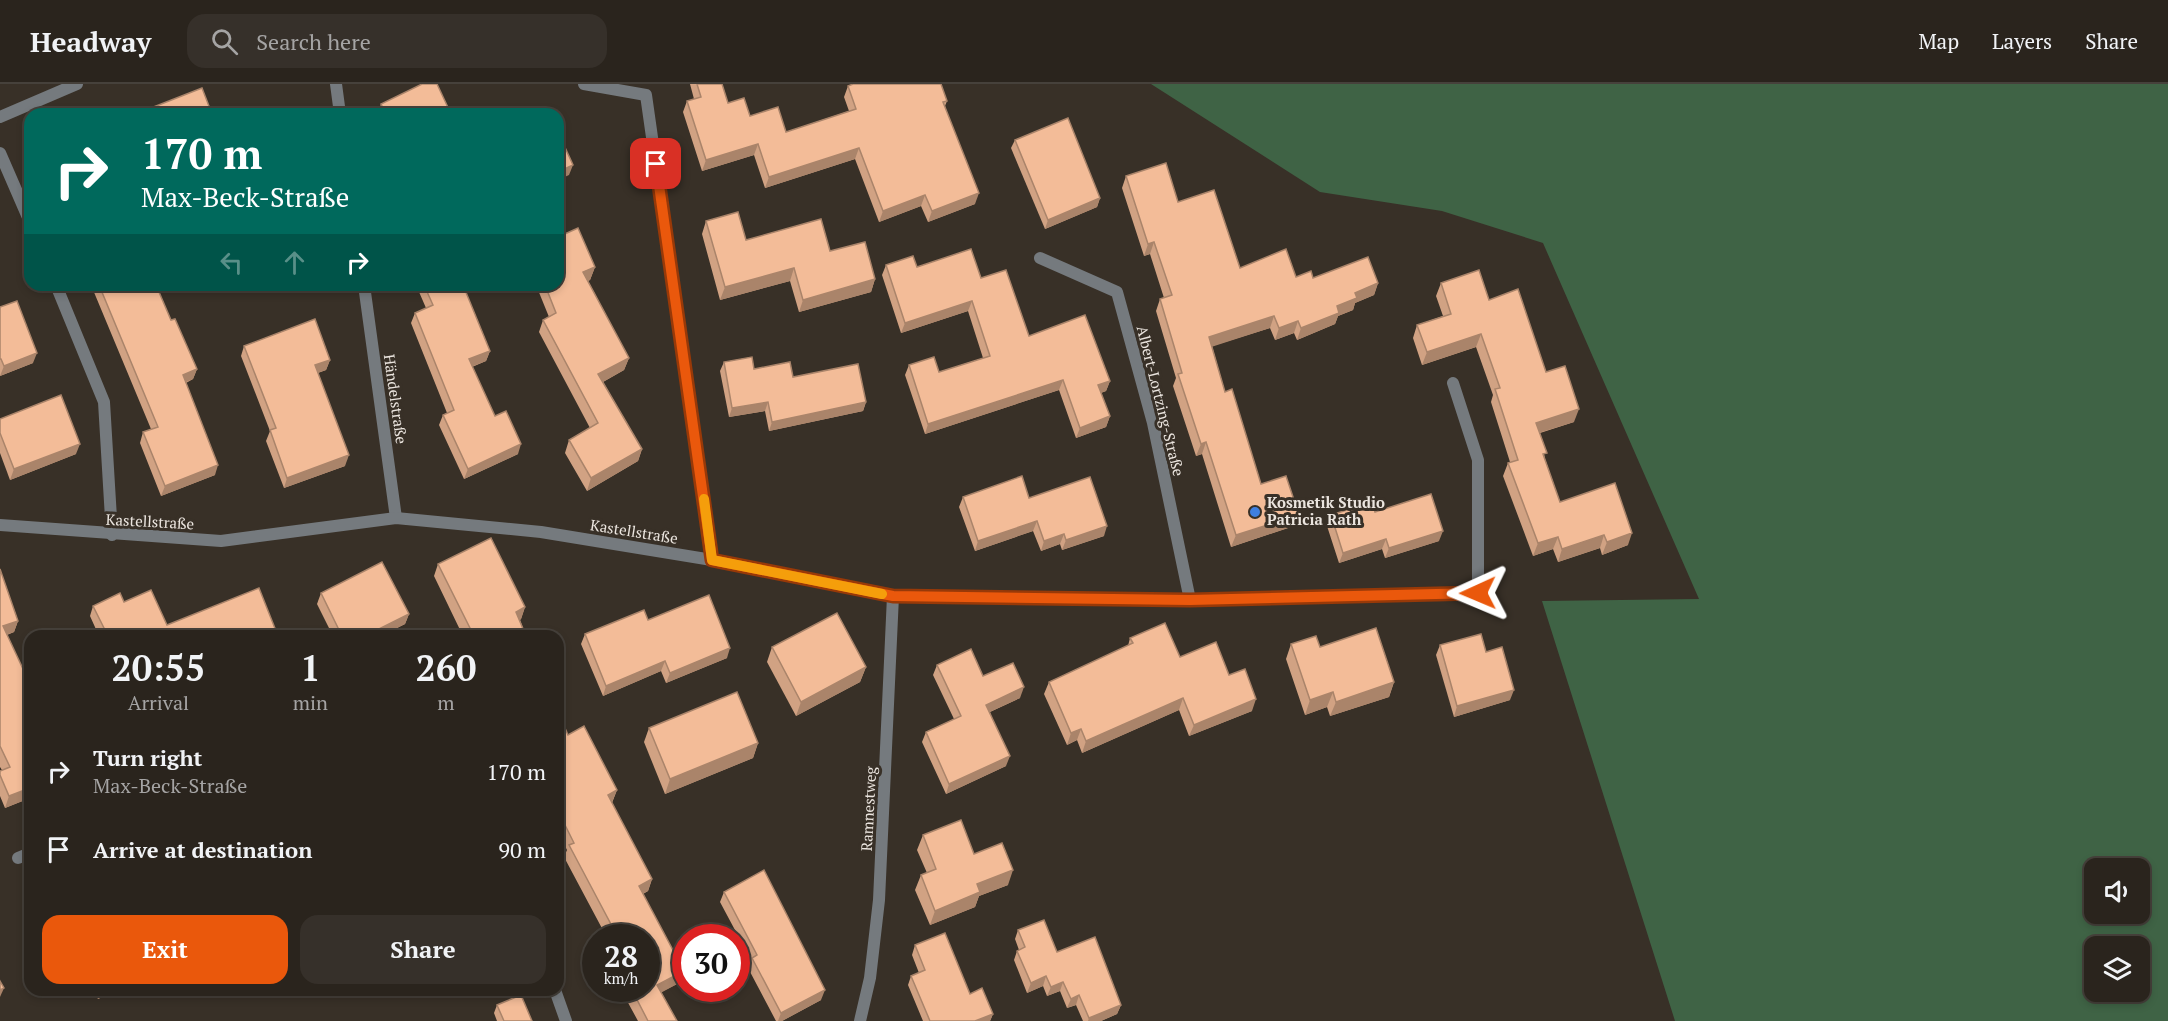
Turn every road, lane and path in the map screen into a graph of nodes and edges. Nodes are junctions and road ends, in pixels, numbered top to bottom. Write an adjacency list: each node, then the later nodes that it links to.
1 (77, 84): 5 (street)
2 (336, 84): 4 (street)
3 (584, 84): 15 (street)
4 (339, 108)
5 (0, 117)
6 (0, 153): 7 (street)
7 (24, 208)
8 (1040, 258): 17 (street, Albert-Lortzing-Straße)
9 (58, 291): 14 (street)
10 (365, 291): 12 (street, Händelstraße)
11 (1454, 383): 17 (street, Kastellstraße)
12 (396, 518): 14 (street, Kastellstraße); 15 (street, Kastellstraße)
13 (0, 525): 14 (street, Kastellstraße)
14 (112, 535)
15 (712, 560): 16 (street, Kastellstraße)
16 (893, 596): 17 (street, Kastellstraße); 22 (street, Ramnestweg)
17 (1190, 600)
18 (24, 856): 19 (street)
19 (18, 858)
20 (557, 996): 21 (street)
21 (566, 1021)
22 (860, 1021)

